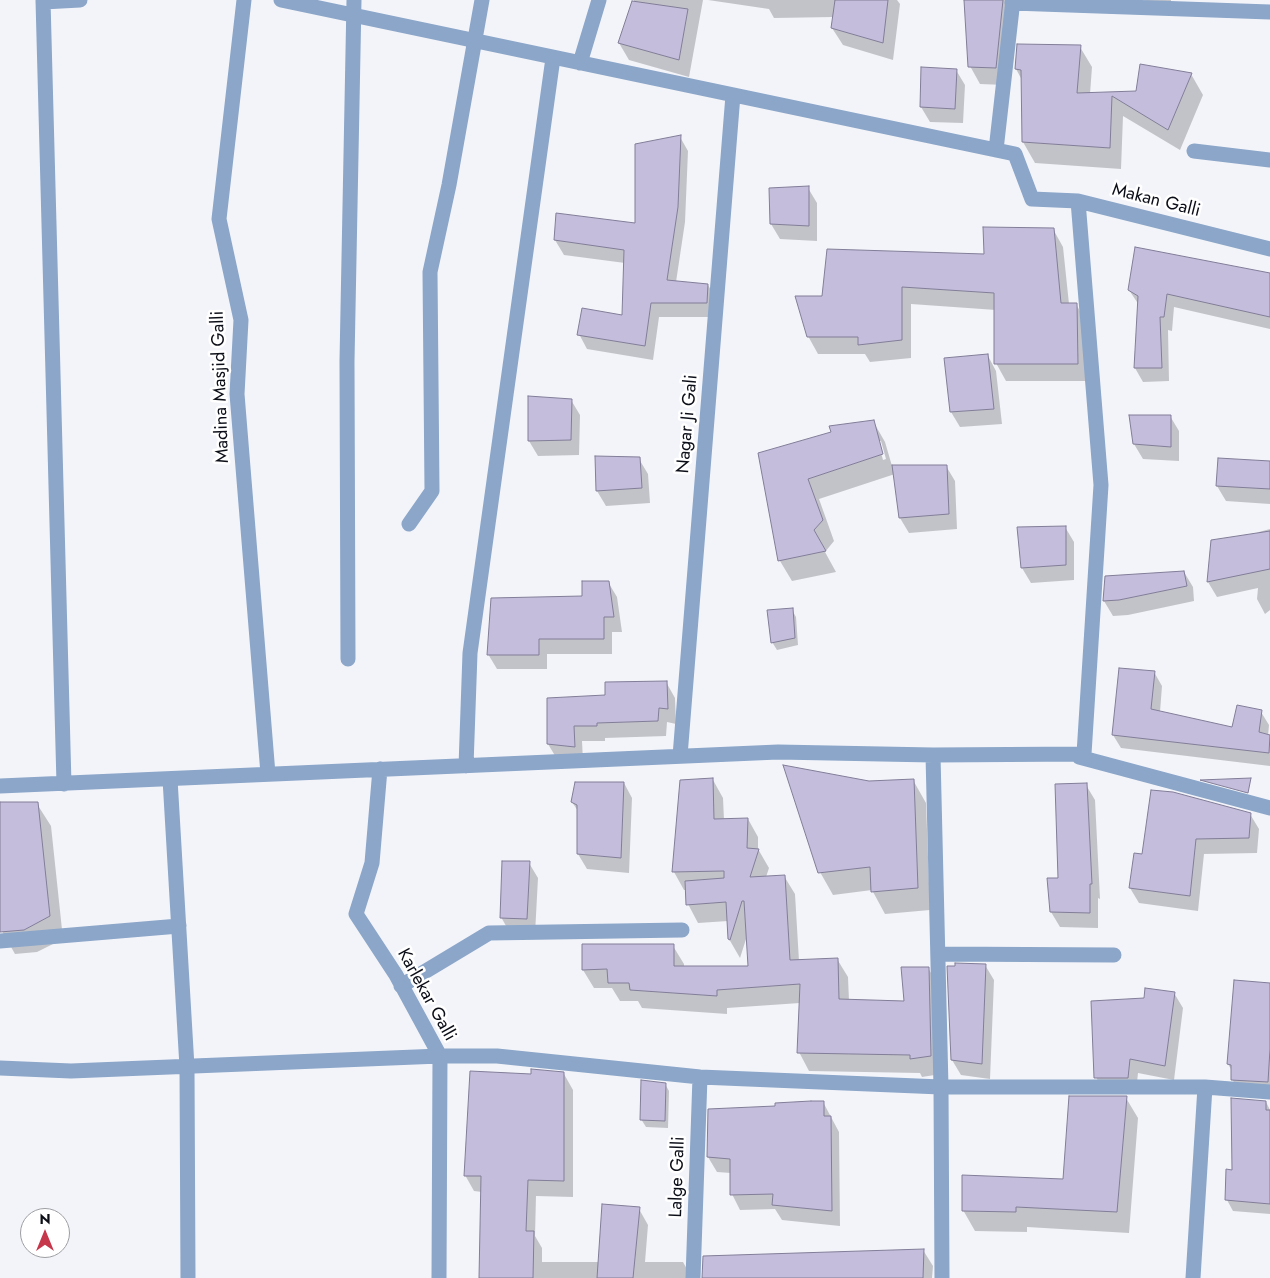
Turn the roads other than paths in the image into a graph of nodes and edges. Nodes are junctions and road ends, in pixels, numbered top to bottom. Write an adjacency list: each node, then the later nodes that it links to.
1 (80, 0): 7 (street)
2 (244, 0): 27 (street, Madina Masjid Galli)
3 (281, 0): 10 (street)
4 (354, 0): 10 (street)
5 (482, 0): 11 (street)
6 (599, 0): 13 (street)
7 (43, 1): 29 (street)
8 (1012, 1): 9 (street); 15 (street)
9 (1270, 12)
10 (353, 16): 11 (street); 21 (street)
11 (475, 41): 12 (street); 20 (street)
12 (553, 58): 13 (street); 25 (street)
13 (580, 63): 14 (street)
14 (733, 95): 15 (street); 24 (street, Nagar Ji Gali)
15 (996, 150): 18 (street, Makan Galli)
16 (1194, 151): 17 (street)
17 (1270, 160)
18 (1078, 201): 19 (street, Makan Galli); 23 (street)
19 (1270, 249)
20 (409, 524)
21 (348, 659)
22 (933, 754): 23 (street); 24 (street); 35 (street)
23 (1084, 754): 31 (street)
24 (680, 756): 25 (street)
25 (466, 766): 26 (street)
26 (380, 769): 27 (street); 37 (street, Karlekar Galli)
27 (268, 774): 28 (street)
28 (170, 779): 29 (street); 32 (street)
29 (64, 784): 30 (street)
30 (0, 786)
31 (1270, 808)
32 (179, 926): 34 (street); 39 (street)
33 (682, 930): 37 (street)
34 (0, 941)
35 (938, 954): 36 (street); 42 (street)
36 (1114, 956)
37 (401, 986): 38 (street, Karlekar Galli)
38 (440, 1056): 39 (street); 41 (street); 46 (street, Karlekar Galli)
39 (187, 1067): 40 (street); 45 (street)
40 (0, 1068)
41 (700, 1077): 42 (street); 47 (street, Lalge Galli)
42 (941, 1087): 43 (street); 48 (street)
43 (1205, 1087): 44 (street); 49 (street)
44 (1270, 1092)
45 (188, 1278)
46 (439, 1278)
47 (693, 1278)
48 (942, 1278)
49 (1193, 1278)

